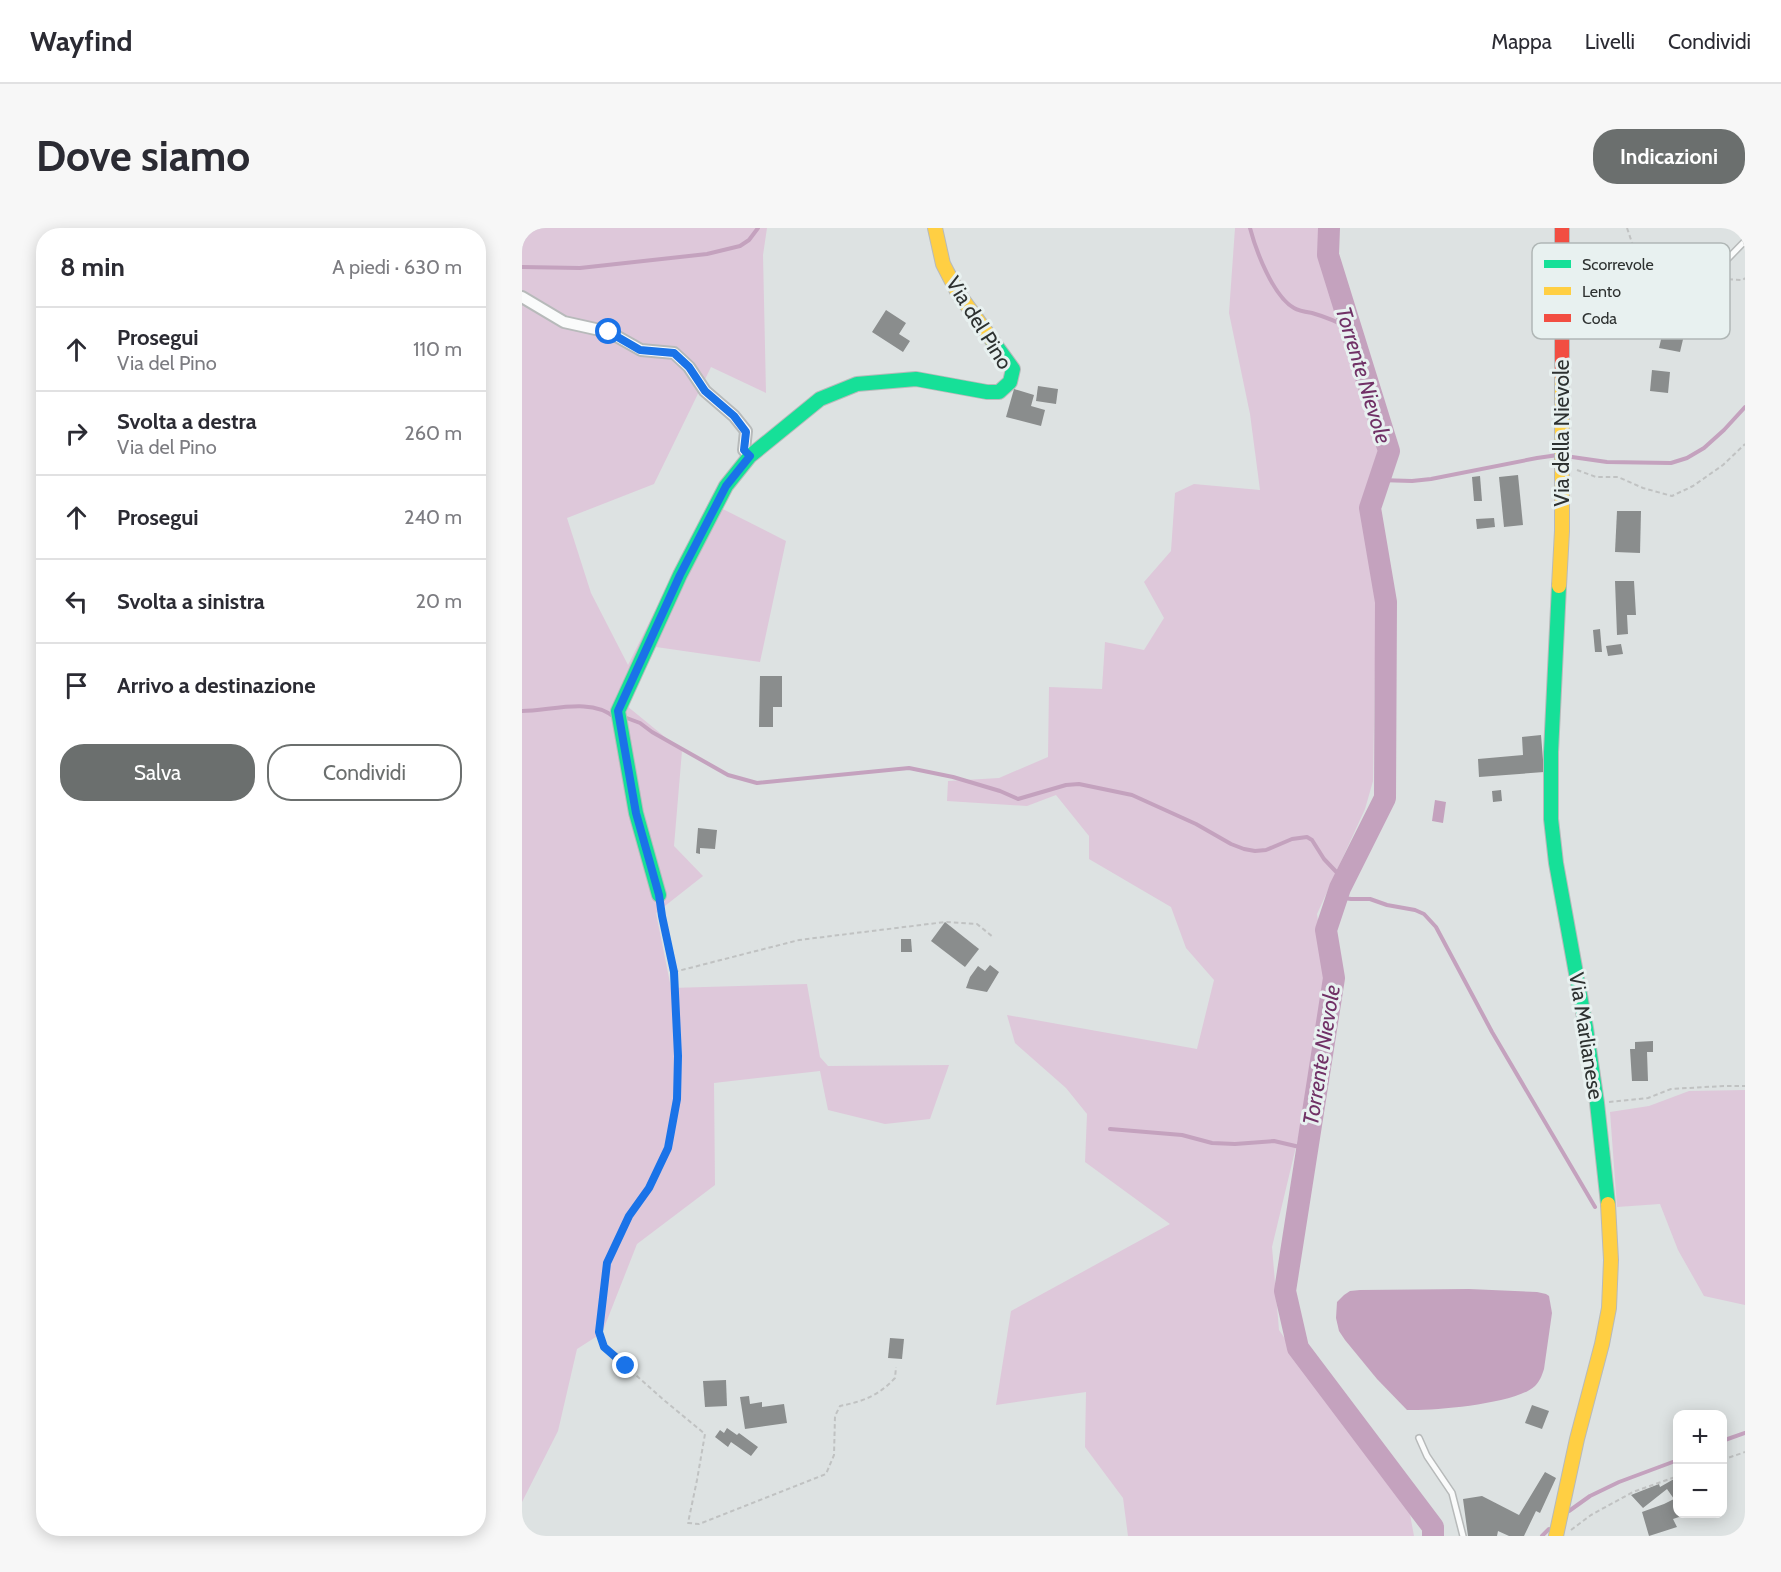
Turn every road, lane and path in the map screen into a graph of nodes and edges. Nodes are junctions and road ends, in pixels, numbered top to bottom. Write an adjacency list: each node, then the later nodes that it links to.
1 (935, 228): 13 (street, Via del Pino)
2 (1562, 228): 5 (street, Via della Nievole)
3 (1627, 228): 6 (path)
4 (1745, 241): 7 (lane)
5 (1562, 243)
6 (1632, 243)
7 (1730, 256)
8 (1745, 278): 9 (path)
9 (1730, 279)
10 (522, 297): 13 (street)
11 (1562, 339): 14 (street, Via della Nievole)
12 (1745, 444): 14 (path)
13 (750, 456): 16 (street, Via del Pino)
14 (1563, 465): 15 (street, Via della Nievole)
15 (1562, 531): 20 (street, Via Marlianese)
16 (659, 895): 18 (path)
17 (993, 937): 18 (path)
18 (674, 972): 21 (path)
19 (1745, 1086): 20 (path)
20 (1597, 1103): 26 (street, Via Marlianese)
21 (896, 1367)
22 (1419, 1438): 27 (lane)
23 (1745, 1452): 24 (path)
24 (1727, 1458)
25 (1673, 1477): 26 (path)
26 (1562, 1533)
27 (1463, 1536)

